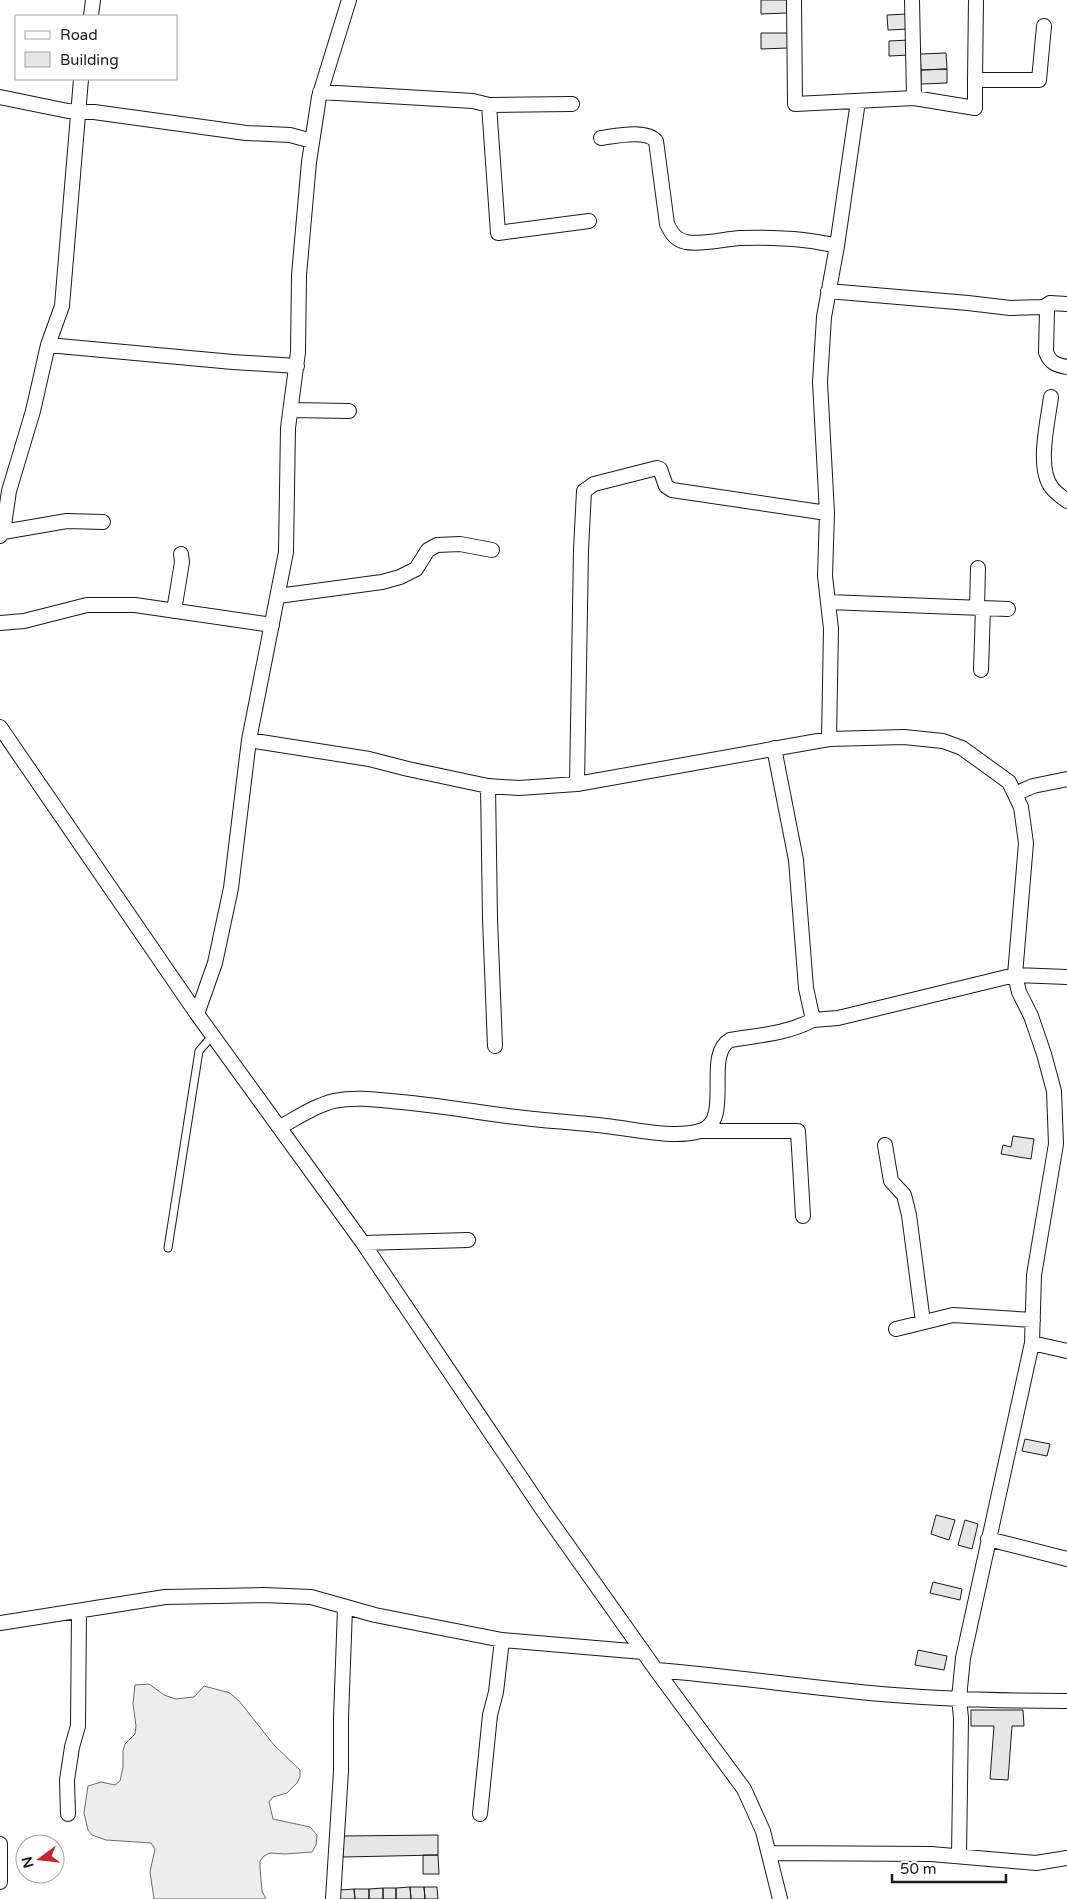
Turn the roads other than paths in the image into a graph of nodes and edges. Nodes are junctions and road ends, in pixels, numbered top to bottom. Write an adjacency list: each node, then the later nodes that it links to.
1 (93, 0): 6 (street)
2 (349, 0): 10 (street)
3 (794, 0): 13 (street)
4 (912, 0): 12 (street)
5 (976, 0): 9 (street)
6 (91, 15)
7 (1044, 26): 9 (street)
8 (81, 80): 16 (street)
9 (975, 80): 12 (street)
10 (320, 92): 15 (street); 18 (street)
11 (0, 98): 16 (street)
12 (914, 98): 13 (street)
13 (858, 101): 20 (street)
14 (572, 104): 15 (street)
15 (489, 106): 19 (street)
16 (79, 112): 18 (street); 24 (street)
17 (601, 138): 20 (street)
18 (312, 141): 25 (street)
19 (589, 221)
20 (837, 246): 21 (street)
21 (828, 292): 23 (street); 31 (street)
22 (1067, 304): 23 (street)
23 (1044, 307): 26 (street)
24 (48, 345): 25 (street); 33 (street)
25 (297, 366): 28 (street)
26 (1067, 367)
27 (1051, 397): 30 (street)
28 (291, 410): 29 (street); 37 (street)
29 (349, 411)
30 (1067, 501)
31 (827, 513): 38 (street); 50 (street)
32 (103, 522): 33 (street)
33 (1, 534)
34 (492, 550): 37 (street)
35 (181, 554): 41 (street)
36 (978, 568): 39 (street)
37 (278, 596): 43 (street)
38 (828, 602): 39 (street); 46 (street)
39 (980, 608): 40 (street); 44 (street)
40 (1008, 610)
41 (174, 611): 42 (street); 43 (street)
42 (0, 623)
43 (272, 625): 47 (street)
44 (981, 670)
45 (0, 726): 55 (street)
46 (829, 739): 48 (street); 52 (street)
47 (249, 740): 51 (street); 55 (street)
48 (774, 748): 50 (street); 56 (street)
49 (1067, 779): 52 (street)
50 (578, 784): 51 (street)
51 (488, 786): 58 (street)
52 (1015, 794): 53 (street)
53 (1015, 975): 54 (street); 56 (street); 66 (street)
54 (1067, 978)
55 (197, 1014): 57 (street)
56 (813, 1020): 60 (street)
57 (213, 1035): 59 (street); 65 (lane)
58 (495, 1046)
59 (280, 1127): 60 (street); 64 (street)
60 (700, 1131): 62 (street)
61 (885, 1145): 67 (street)
62 (803, 1216)
63 (468, 1240): 64 (street)
64 (363, 1243): 77 (street)
65 (168, 1248)
66 (1033, 1320): 67 (street); 69 (street)
67 (923, 1322): 68 (street)
68 (896, 1329)
69 (1032, 1343): 70 (street); 71 (street)
70 (1067, 1352)
71 (988, 1539): 72 (street); 79 (street)
72 (1067, 1559)
73 (345, 1608): 74 (street); 76 (street); 88 (street)
74 (79, 1611): 75 (street); 81 (street)
75 (0, 1623)
76 (502, 1640): 77 (street); 82 (street)
77 (643, 1652): 78 (street)
78 (656, 1670): 79 (street); 84 (street)
79 (959, 1698): 80 (street); 85 (street)
80 (1067, 1701)
81 (68, 1814)
82 (480, 1814)
83 (0, 1844): 87 (street)
84 (769, 1853): 85 (street); 89 (street)
85 (959, 1856): 86 (street)
86 (1067, 1858)
87 (0, 1882)
88 (332, 1899)
89 (780, 1899)

